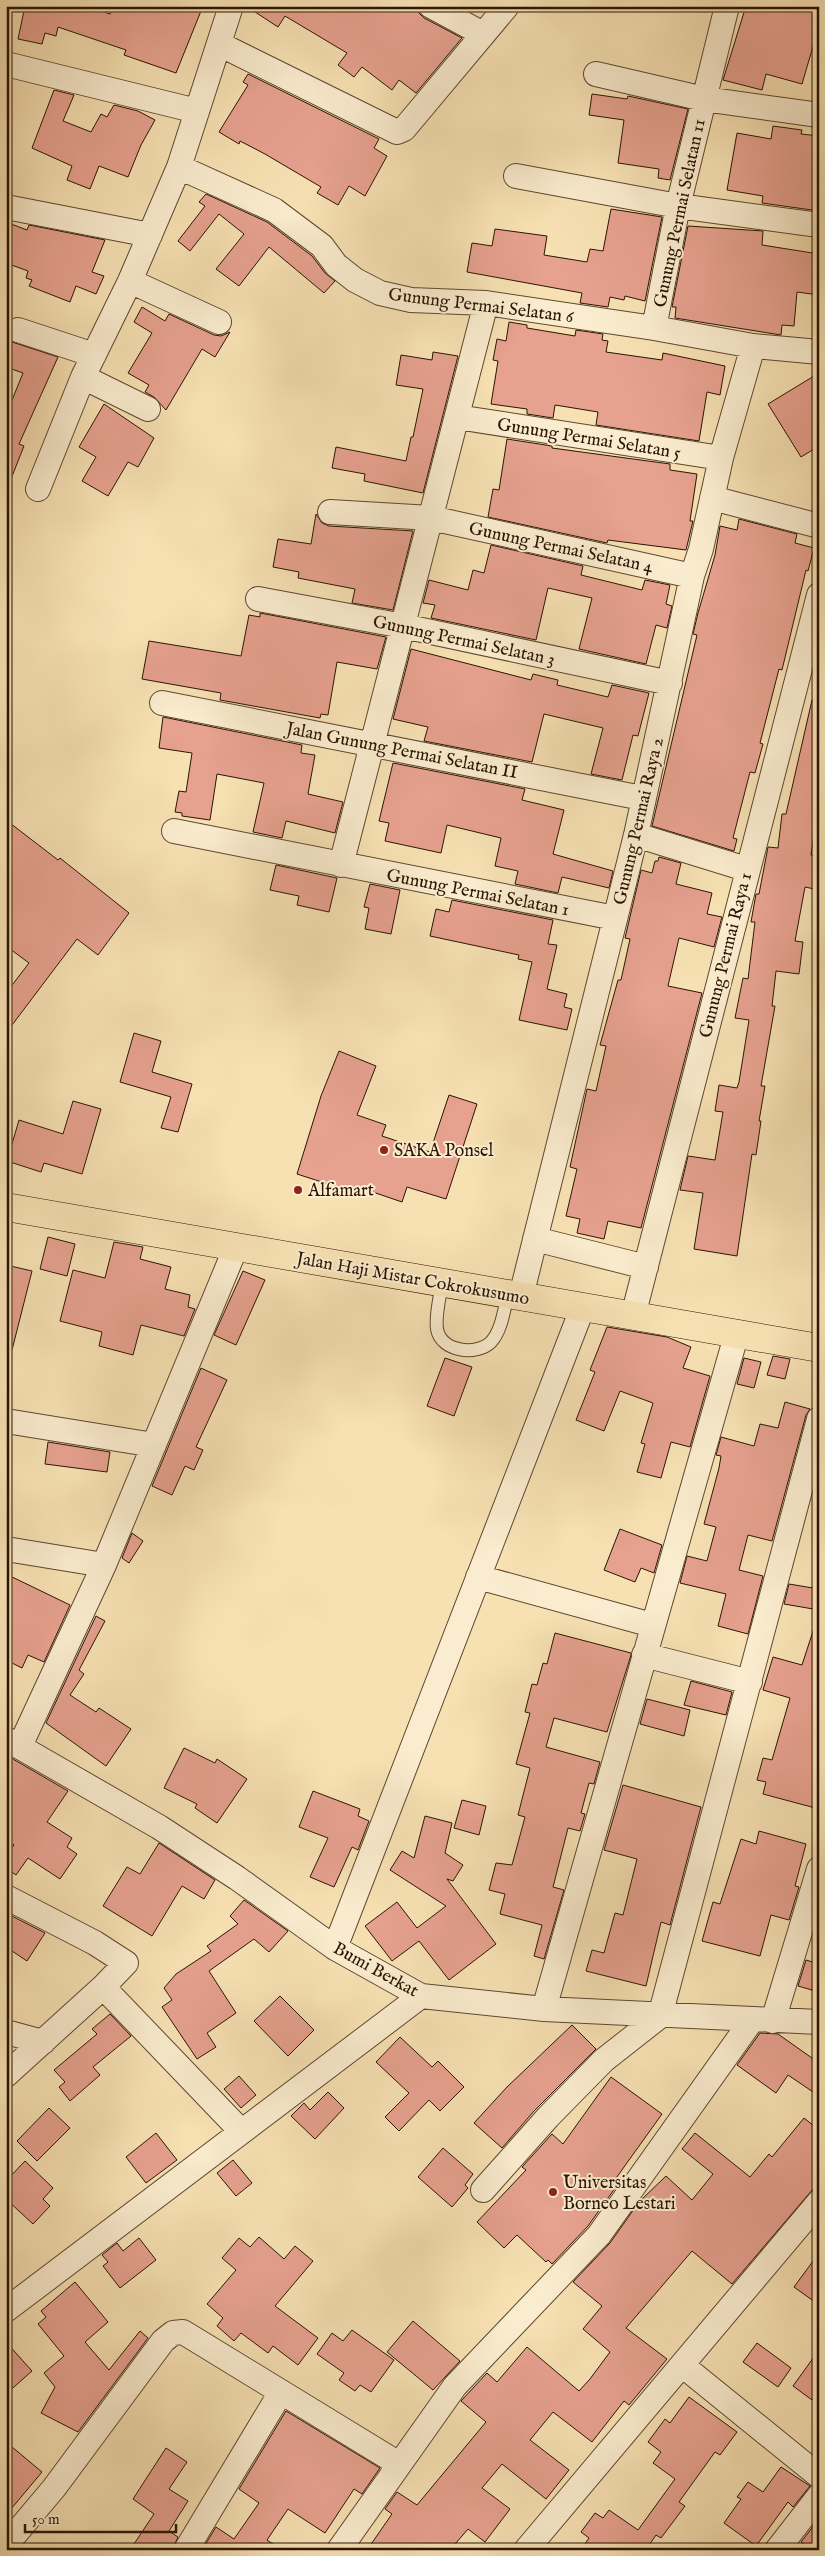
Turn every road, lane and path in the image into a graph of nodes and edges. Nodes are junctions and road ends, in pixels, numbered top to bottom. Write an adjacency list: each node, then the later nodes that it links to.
1 (231, 6): 6 (street)
2 (431, 6): 5 (street)
3 (507, 6): 5 (street)
4 (727, 6): 9 (street, Gunung Permai Selatan 11)
5 (483, 34): 6 (street)
6 (218, 44): 11 (street)
7 (6, 64): 11 (street)
8 (596, 74): 9 (street)
9 (704, 99): 10 (street); 14 (street, Gunung Permai Selatan 11)
10 (817, 109)
11 (198, 111): 12 (street)
12 (179, 167): 17 (street); 19 (street, Gunung Permai Selatan 6)
13 (516, 176): 14 (street)
14 (678, 206): 16 (street); 21 (street, Gunung Permai Selatan 11)
15 (6, 207): 17 (street)
16 (819, 225)
17 (150, 235): 18 (street)
18 (130, 282): 20 (street); 25 (street)
19 (486, 303): 21 (street, Gunung Permai Selatan 6); 28 (street)
20 (219, 322)
21 (654, 328): 23 (street, Gunung Permai Selatan 6)
22 (18, 330): 25 (street)
23 (753, 346): 24 (street, Gunung Permai Selatan 6); 29 (street, Gunung Permai Raya 2)
24 (819, 352)
25 (94, 354): 26 (street)
26 (83, 377): 27 (street); 30 (street)
27 (148, 409)
28 (457, 417): 29 (street, Gunung Permai Selatan 5); 33 (street)
29 (721, 458): 31 (street, Gunung Permai Raya 2)
30 (38, 489)
31 (712, 498): 34 (street); 35 (street, Gunung Permai Raya 2)
32 (330, 512): 33 (street, Gunung Permai Selatan 4)
33 (431, 518): 35 (street, Gunung Permai Selatan 4); 38 (street)
34 (819, 526)
35 (692, 576): 39 (street, Gunung Permai Raya 2)
36 (819, 595): 46 (street, Gunung Permai Raya 1)
37 (258, 600): 38 (street, Gunung Permai Selatan 3)
38 (403, 626): 39 (street, Gunung Permai Selatan 3); 41 (street)
39 (670, 683): 42 (street, Gunung Permai Raya 2)
40 (162, 703): 41 (street, Jalan Gunung Permai Selatan II)
41 (372, 743): 42 (street, Jalan Gunung Permai Selatan II); 45 (street)
42 (642, 798): 44 (street, Gunung Permai Raya 2)
43 (174, 830): 45 (street, Gunung Permai Selatan 1)
44 (636, 835): 46 (street); 47 (street, Gunung Permai Raya 2)
45 (340, 865): 47 (street, Gunung Permai Selatan 1)
46 (746, 869): 51 (street, Gunung Permai Raya 1)
47 (615, 918): 49 (street, Gunung Permai Raya 2)
48 (6, 1207): 50 (main road, Jalan Haji Mistar Cokrokusumo)
49 (535, 1239): 51 (street); 53 (street, Gunung Permai Raya 2)
50 (236, 1247): 52 (main road, Jalan Haji Mistar Cokrokusumo); 60 (street)
51 (646, 1267): 55 (street, Gunung Permai Raya 1)
52 (442, 1282): 53 (main road, Jalan Haji Mistar Cokrokusumo); 53 (lane)
53 (515, 1295): 54 (main road, Jalan Haji Mistar Cokrokusumo)
54 (582, 1309): 55 (main road, Jalan Haji Mistar Cokrokusumo); 63 (street)
55 (633, 1316): 56 (main road, Jalan Haji Mistar Cokrokusumo)
56 (736, 1336): 57 (main road, Jalan Haji Mistar Cokrokusumo); 64 (street)
57 (819, 1348)
58 (819, 1419): 66 (street)
59 (6, 1421): 60 (street)
60 (154, 1445): 62 (street)
61 (6, 1549): 62 (street)
62 (104, 1565): 67 (street)
63 (478, 1578): 64 (street); 70 (street)
64 (652, 1625): 65 (street)
65 (644, 1655): 66 (street); 73 (street)
66 (750, 1682): 74 (street)
67 (13, 1743): 70 (street, Bumi Berkat)
68 (819, 1870): 75 (street)
69 (6, 1897): 71 (street)
70 (335, 1948): 72 (street, Bumi Berkat)
71 (104, 1987): 78 (street); 80 (street)
72 (421, 1996): 73 (street, Bumi Berkat); 80 (street)
73 (544, 2009): 74 (street, Bumi Berkat)
74 (660, 2016): 75 (street, Bumi Berkat); 81 (street)
75 (763, 2021): 76 (street, Bumi Berkat); 86 (street)
76 (819, 2022)
77 (6, 2032): 78 (street)
78 (43, 2042): 79 (street)
79 (6, 2075)
80 (241, 2131): 83 (street)
81 (483, 2190)
82 (819, 2202): 84 (street)
83 (6, 2310)
84 (682, 2365): 87 (street); 92 (street)
85 (281, 2392): 86 (street); 89 (street); 90 (street)
86 (399, 2464): 91 (street)
87 (819, 2476)
88 (819, 2496): 93 (street)
89 (6, 2545)
90 (186, 2550)
91 (339, 2550)
92 (526, 2550)
93 (777, 2550)

